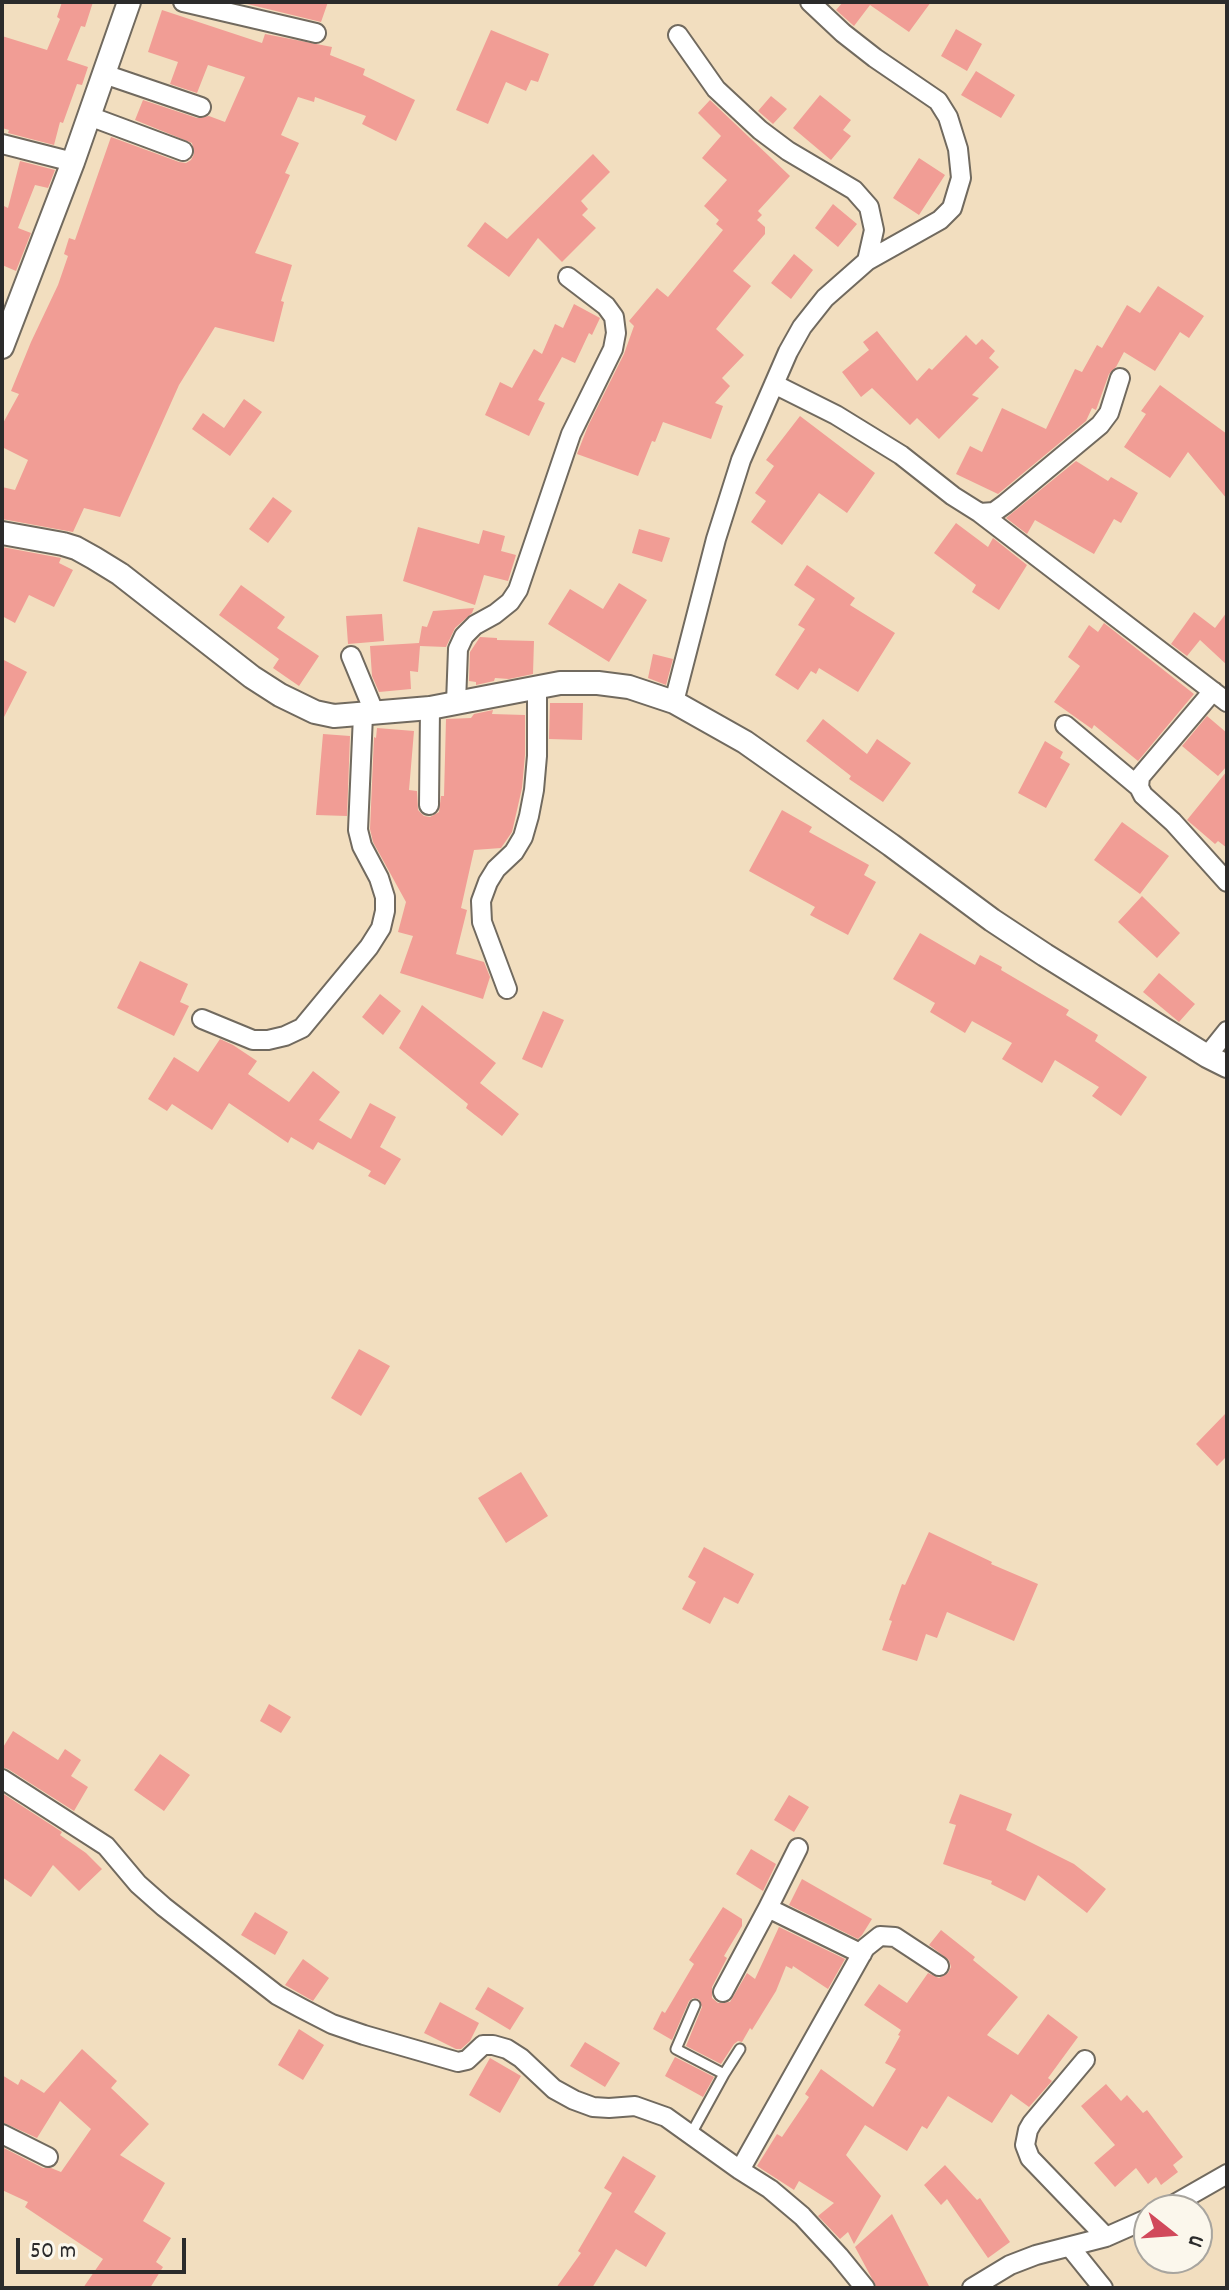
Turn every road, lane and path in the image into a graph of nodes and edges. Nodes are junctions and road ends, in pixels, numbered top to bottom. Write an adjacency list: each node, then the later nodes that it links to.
1 (129, 2): 6 (street)
2 (183, 2): 4 (street)
3 (815, 4): 12 (street)
4 (316, 33)
5 (678, 35): 12 (street)
6 (104, 74): 7 (street); 8 (street)
7 (201, 107)
8 (89, 116): 10 (street); 11 (street)
9 (2, 144): 11 (street)
10 (183, 151)
11 (73, 162): 14 (street)
12 (867, 261): 16 (street)
13 (568, 277): 23 (street)
14 (2, 345)
15 (1120, 378): 17 (street)
16 (774, 384): 17 (street); 22 (street)
17 (980, 513): 21 (street)
18 (2, 533): 25 (street)
19 (351, 656): 25 (street)
20 (537, 688): 22 (street); 23 (street); 30 (street)
21 (1220, 696): 27 (street)
22 (674, 702): 33 (street)
23 (456, 703): 24 (street)
24 (430, 708): 25 (street); 28 (street)
25 (369, 714): 31 (street)
26 (1065, 725): 27 (street)
27 (1139, 787): 29 (street)
28 (429, 805)
29 (1227, 882)
30 (507, 989)
31 (202, 1019)
32 (1227, 1031): 33 (street)
33 (1207, 1056): 34 (street)
34 (1227, 1066)
35 (2, 1779): 46 (street)
36 (798, 1848): 37 (street)
37 (768, 1908): 38 (street); 40 (street)
38 (862, 1954): 39 (street); 48 (street)
39 (939, 1966)
40 (723, 1992)
41 (695, 2005): 44 (lane)
42 (740, 2049): 44 (lane)
43 (1085, 2060): 52 (street)
44 (724, 2074): 46 (lane)
45 (2, 2134): 47 (street)
46 (691, 2134): 48 (street)
47 (48, 2157)
48 (740, 2170): 54 (street)
49 (1227, 2174): 50 (street)
50 (1192, 2194)
51 (1133, 2225): 52 (street)
52 (1106, 2237): 53 (street)
53 (1070, 2247): 55 (street); 56 (street)
54 (865, 2288)
55 (972, 2288)
56 (1103, 2288)

